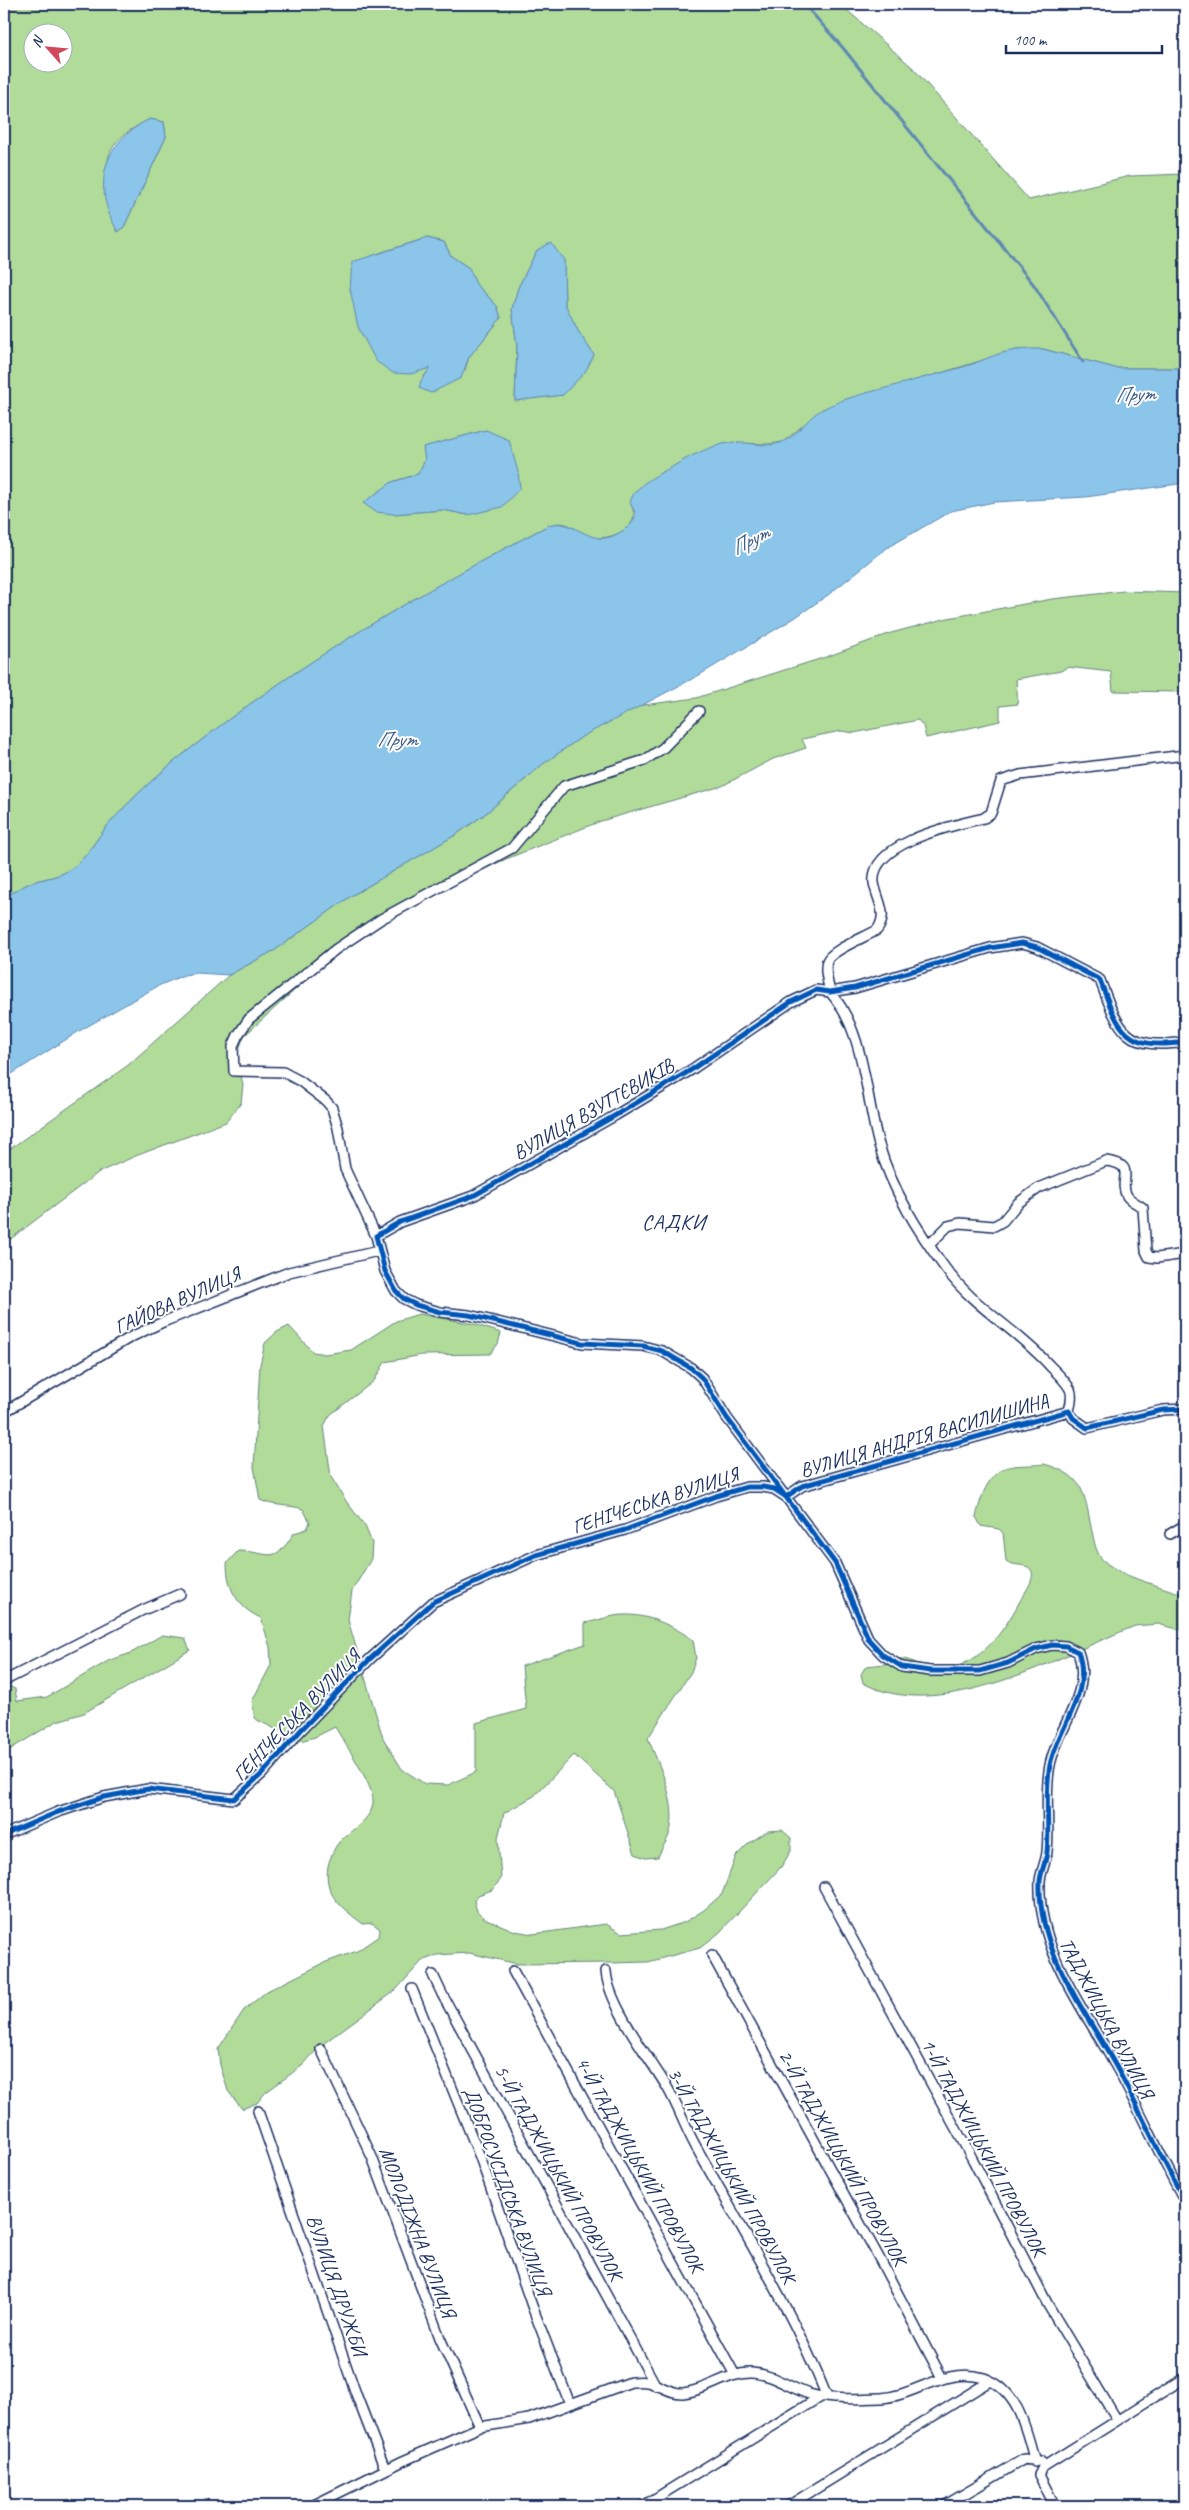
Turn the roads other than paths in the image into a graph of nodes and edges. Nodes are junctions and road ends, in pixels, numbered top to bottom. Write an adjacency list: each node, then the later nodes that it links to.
1 (699, 711): 5 (street)
2 (1185, 755): 3 (street)
3 (830, 992): 4 (street, ВУЛИЦЯ ВЗУТТЄВИКІВ); 5 (street, ВУЛИЦЯ ВЗУТТЄВИКІВ); 6 (street)
4 (1185, 1042)
5 (376, 1236): 7 (street)
6 (930, 1244): 8 (street); 10 (street)
7 (378, 1251): 11 (street, ГАЙОВА ВУЛИЦЯ); 12 (street, ТАДЖИЦЬКА ВУЛИЦЯ)
8 (1185, 1254)
9 (1185, 1409): 10 (street, ВУЛИЦЯ АНДРІЯ ВАСИЛИШИНА)
10 (1069, 1411): 12 (street, ВУЛИЦЯ АНДРІЯ ВАСИЛИШИНА)
11 (4, 1412)
12 (786, 1497): 17 (street, ГЕНІЧЕСЬКА ВУЛИЦЯ); 26 (street, ТАДЖИЦЬКА ВУЛИЦЯ)
13 (1185, 1525): 14 (street)
14 (1170, 1534)
15 (180, 1594): 16 (street)
16 (4, 1680)
17 (4, 1835)
18 (824, 1888): 34 (street, 1-Й ТАДЖИЦЬКИЙ ПРОВУЛОК)
19 (712, 1955): 28 (street, 2-Й ТАДЖИЦЬКИЙ ПРОВУЛОК)
20 (513, 1971): 27 (street, 4-Й ТАДЖИЦЬКИЙ ПРОВУЛОК)
21 (606, 1971): 32 (street, 3-Й ТАДЖИЦЬКИЙ ПРОВУЛОК)
22 (433, 1975): 31 (street, 5-Й ТАДЖИЦЬКИЙ ПРОВУЛОК)
23 (412, 1989): 33 (street, ДОБРОСУСІДСЬКА ВУЛИЦЯ)
24 (321, 2049): 35 (street, МОЛОДІЖНА ВУЛИЦЯ)
25 (258, 2111): 38 (street, ВУЛИЦЯ ДРУЖБИ)
26 (1185, 2201)
27 (735, 2375): 31 (street); 32 (street)
28 (942, 2378): 30 (street); 32 (street)
29 (1185, 2378): 34 (street)
30 (990, 2381): 37 (street); 41 (street)
31 (656, 2386): 33 (street)
32 (824, 2397): 40 (street)
33 (570, 2404): 35 (street)
34 (1118, 2420): 36 (street)
35 (480, 2427): 38 (street)
36 (1052, 2460): 37 (street); 43 (street)
37 (1035, 2462): 42 (street)
38 (385, 2470): 39 (street)
39 (312, 2506)
40 (643, 2506)
41 (788, 2506)
42 (944, 2506)
43 (1055, 2506)

